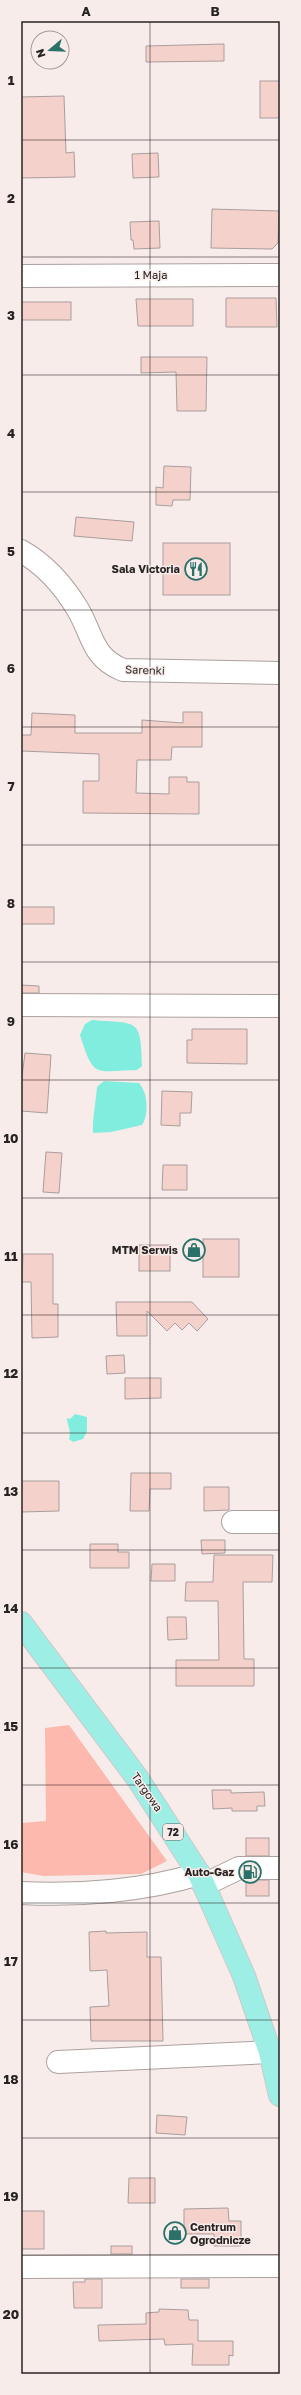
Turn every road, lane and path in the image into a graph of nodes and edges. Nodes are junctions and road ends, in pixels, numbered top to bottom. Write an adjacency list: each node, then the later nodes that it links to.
1 (280, 275): 2 (street, 1 Maja)
2 (21, 276)
3 (21, 551): 4 (street, Sarenki)
4 (280, 673)
5 (21, 1005): 6 (street)
6 (280, 1006)
7 (233, 1522): 8 (street)
8 (280, 1522)
9 (21, 1623): 11 (main road, Targowa / 72)
10 (280, 1868): 11 (street)
11 (201, 1880): 12 (street); 14 (main road, Targowa / 72)
12 (21, 1893)
13 (58, 2062): 14 (street)
14 (275, 2062): 15 (main road, 72)
15 (280, 2095)
16 (280, 2266): 17 (street)
17 (21, 2267)

